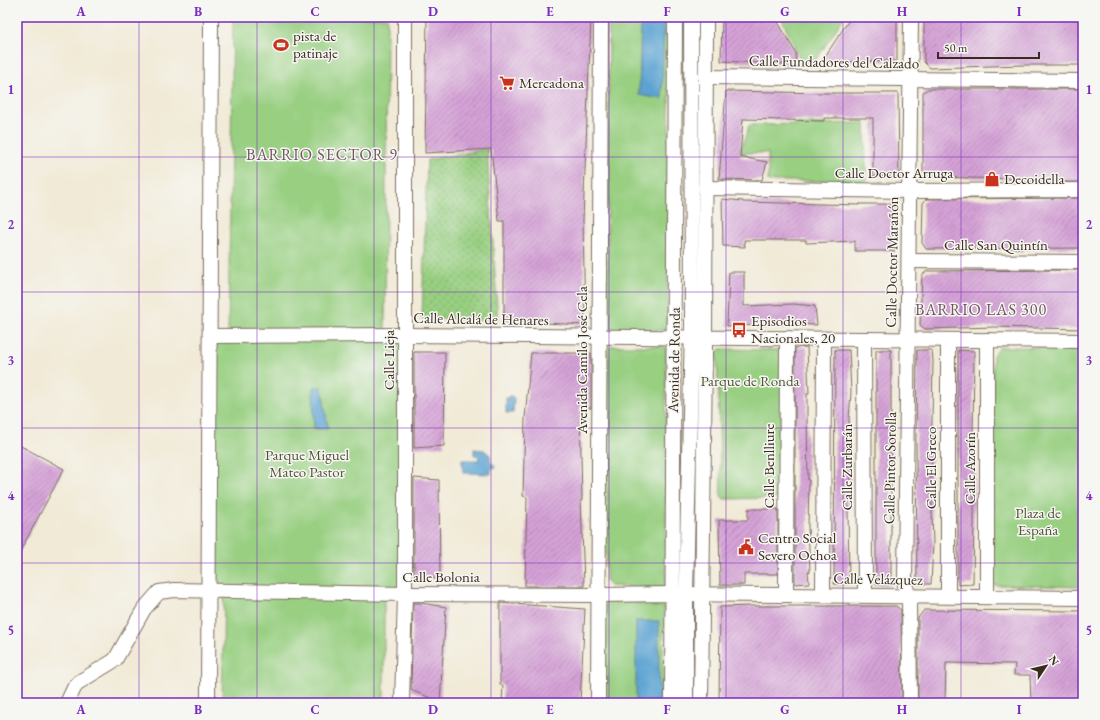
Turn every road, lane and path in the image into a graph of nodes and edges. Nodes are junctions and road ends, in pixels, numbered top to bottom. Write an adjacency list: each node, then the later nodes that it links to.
1 (211, 17): 17 (street)
2 (406, 17): 16 (street, Calle Lieja)
3 (601, 17): 18 (street, Avenida Camilo José Cela)
4 (675, 17): 19 (street, Avenida de Ronda)
5 (691, 17): 20 (street, Avenida de Ronda)
6 (706, 17): 8 (street, Avenida de Ronda)
7 (911, 17): 9 (street, Calle Doctor Marañón)
8 (705, 77): 9 (street, Calle Fundadores del Calzado); 11 (street, Avenida de Ronda)
9 (910, 80): 10 (street, Calle Fundadores del Calzado); 13 (street, Calle Doctor Marañón)
10 (1083, 81)
11 (705, 188): 13 (street, Calle Doctor Arruga); 20 (street, Avenida de Ronda)
12 (1083, 190): 13 (street, Calle Doctor Arruga)
13 (910, 191): 14 (street, Calle Doctor Marañón)
14 (909, 261): 15 (street, Calle San Quintín); 24 (street, Calle Doctor Marañón)
15 (1083, 262)
16 (406, 335): 17 (street, Calle Alcalá de Henares); 18 (street, Calle Alcalá de Henares); 29 (street, Calle Lieja)
17 (210, 336): 28 (street)
18 (599, 337): 19 (street, Calle Alcalá de Henares); 32 (street, Avenida Camilo José Cela)
19 (674, 337): 20 (street, Calle Alcalá de Henares); 30 (street, Avenida de Ronda)
20 (698, 337): 21 (street, Calle Alcalá de Henares); 30 (street, Avenida de Ronda); 31 (street, Avenida de Ronda)
21 (787, 338): 22 (street, Calle Alcalá de Henares); 33 (street, Calle Benlliure)
22 (824, 338): 23 (street, Calle Alcalá de Henares); 34 (street)
23 (864, 339): 24 (street, Calle Alcalá de Henares); 35 (street, Calle Zurbarán)
24 (908, 339): 25 (street, Calle Alcalá de Henares); 36 (street, Calle Pintor Sorolla)
25 (948, 340): 26 (street, Calle Alcalá de Henares); 37 (street, Calle El Greco)
26 (987, 340): 27 (street, Calle Alcalá de Henares); 38 (street, Calle Azorín)
27 (1083, 341)
28 (208, 591): 29 (street, Calle Bolonia); 40 (street, Calle Bolonia); 41 (street)
29 (405, 594): 32 (street, Calle Bolonia); 42 (street, Calle Lieja)
30 (679, 594): 31 (street, Calle Velázquez); 32 (street, Calle Bolonia); 44 (street, Avenida de Ronda); 45 (street, Avenida de Ronda)
31 (702, 594): 33 (street, Calle Velázquez); 46 (street, Avenida de Ronda)
32 (598, 595): 43 (street, Avenida Camilo José Cela)
33 (786, 595): 34 (street, Calle Velázquez)
34 (823, 595): 35 (street, Calle Velázquez)
35 (865, 595): 36 (street, Calle Velázquez)
36 (909, 596): 37 (street, Calle Velázquez); 47 (street, Calle Pintor Sorolla)
37 (948, 596): 38 (street, Calle Velázquez)
38 (987, 597): 39 (street, Calle Velázquez)
39 (1083, 598)
40 (67, 703)
41 (208, 703)
42 (402, 703)
43 (598, 703)
44 (672, 703)
45 (686, 703)
46 (701, 703)
47 (910, 703)

